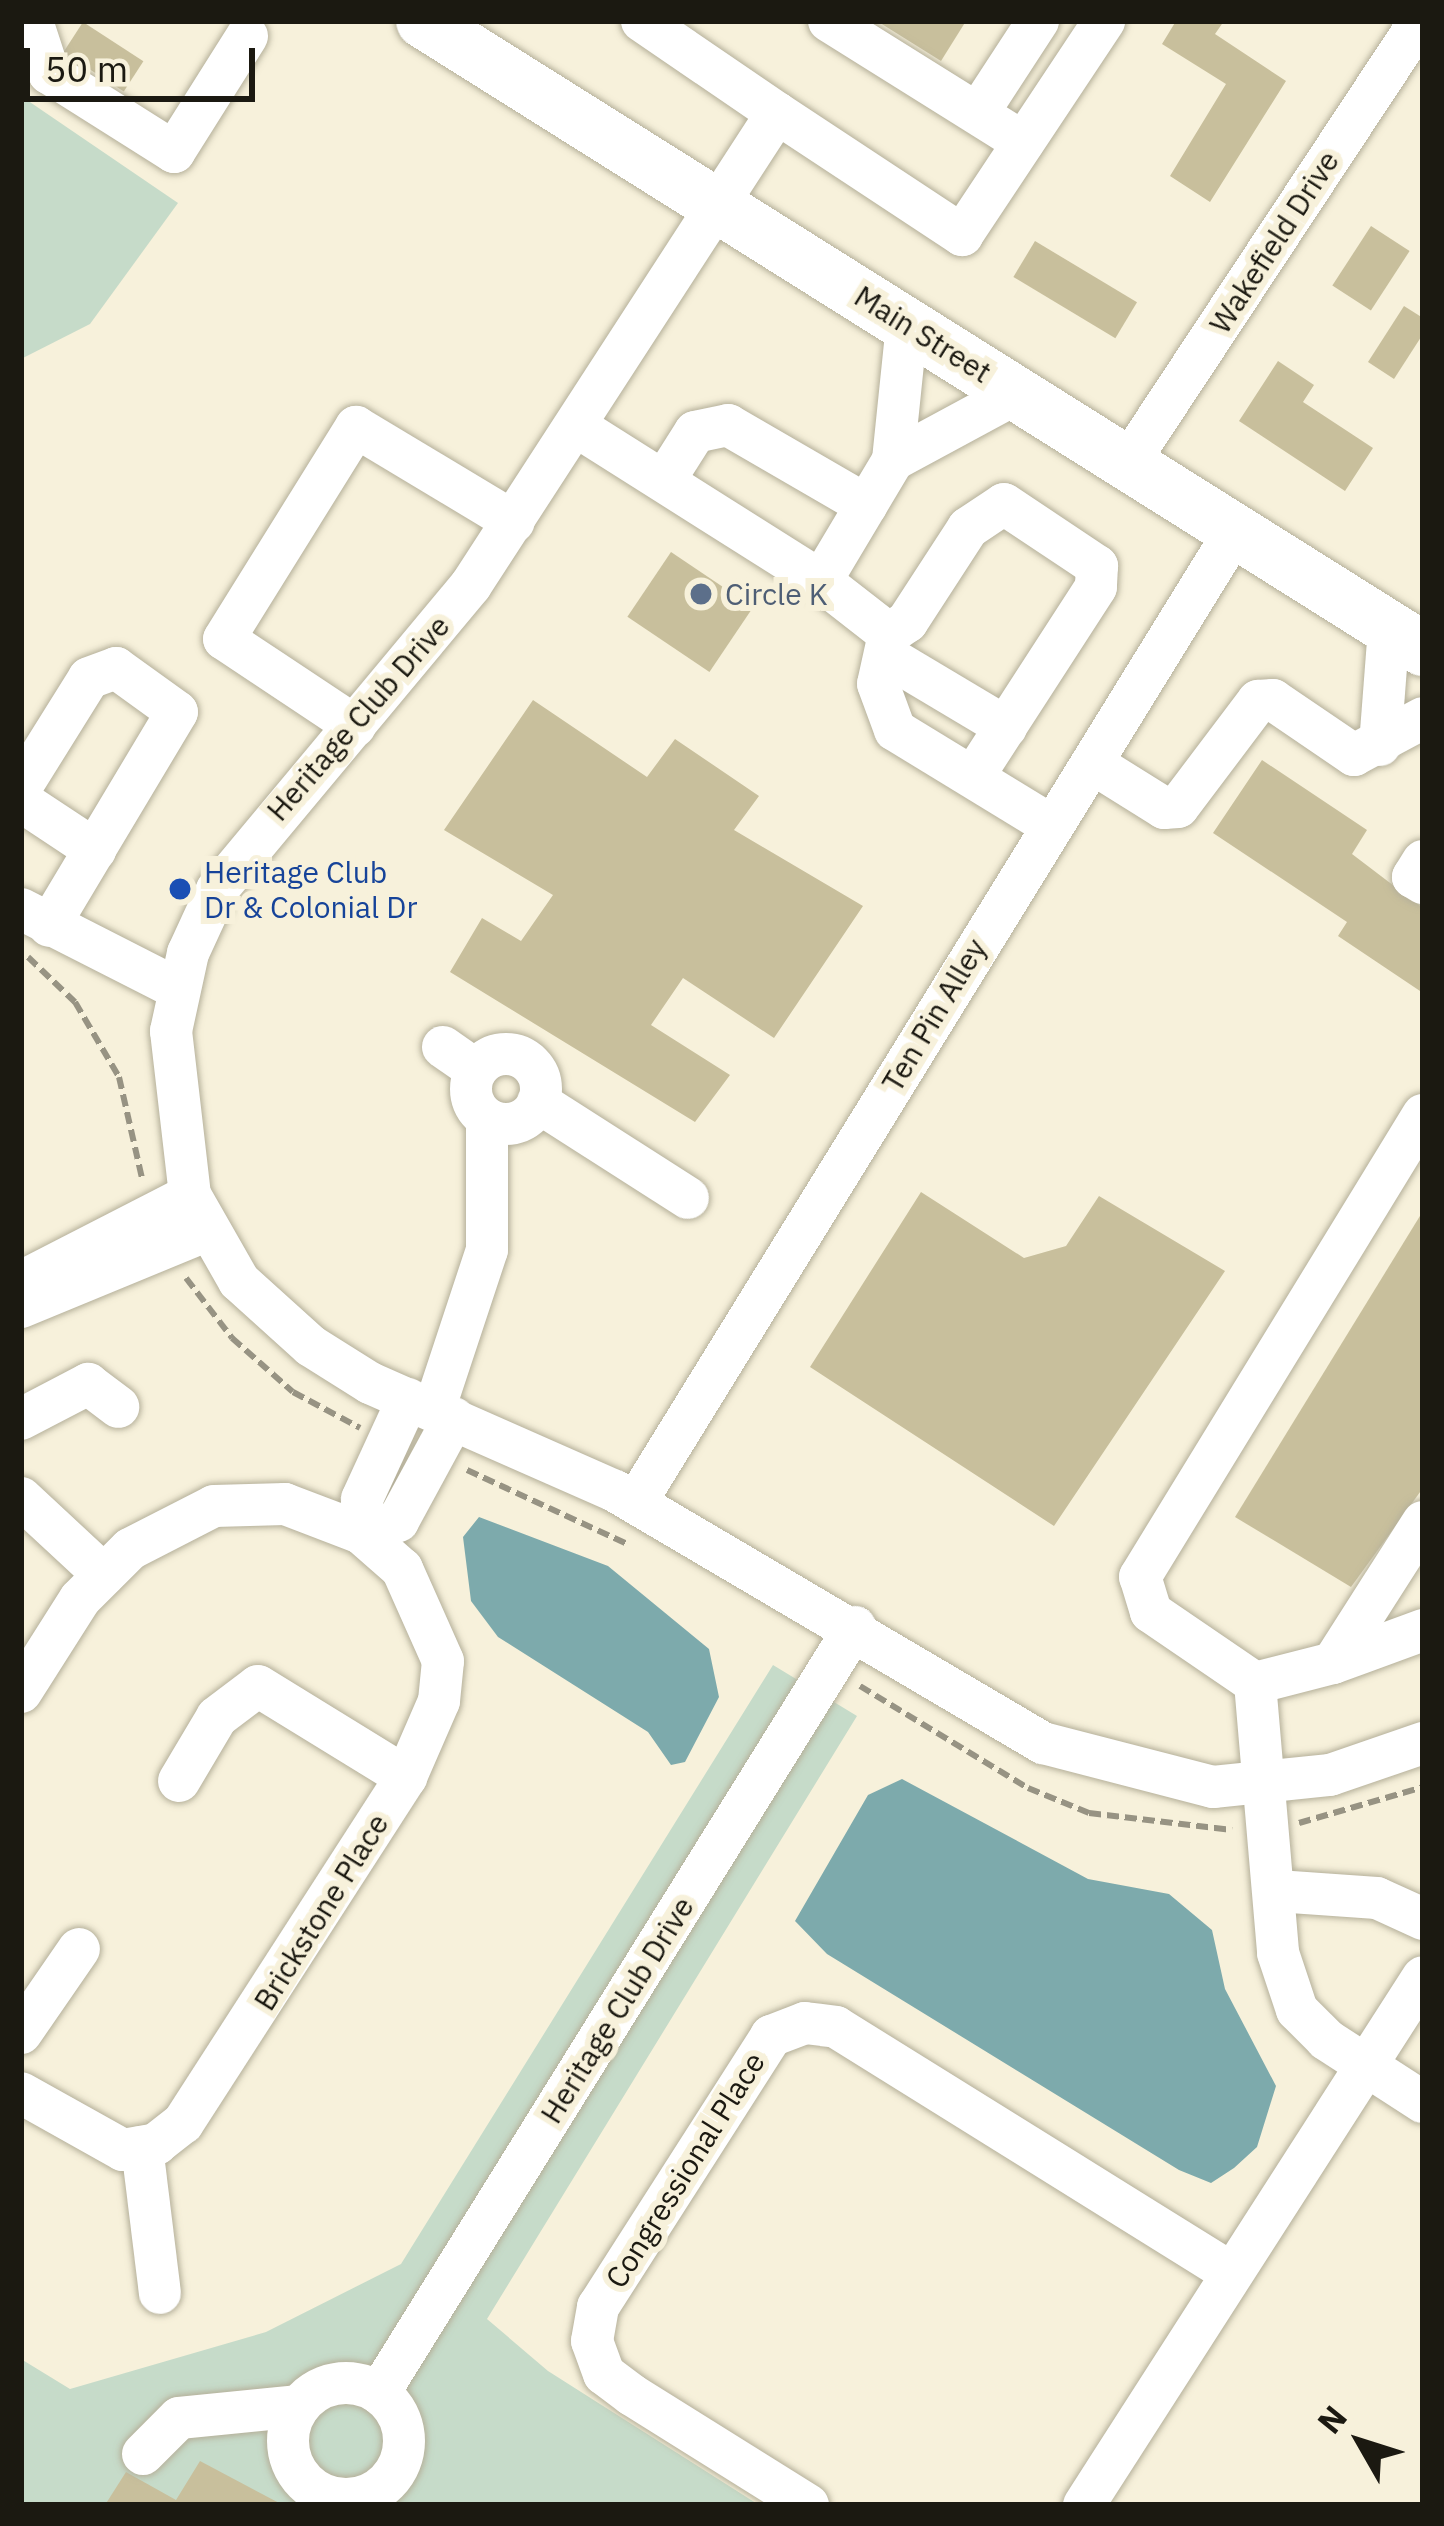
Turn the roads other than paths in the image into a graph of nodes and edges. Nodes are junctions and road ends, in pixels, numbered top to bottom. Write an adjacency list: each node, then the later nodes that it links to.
1 (32, 21): 8 (street)
2 (423, 21): 12 (main road, Main Street)
3 (642, 21): 9 (street)
4 (830, 21): 10 (street)
5 (1038, 21): 10 (street)
6 (1104, 21): 11 (street)
7 (1420, 21): 17 (street, Wakefield Drive)
8 (242, 26)
9 (777, 112): 11 (street); 12 (street, Heritage Club Drive)
10 (978, 113): 11 (street)
11 (1023, 142)
12 (720, 207): 13 (main road, Main Street); 15 (street, Heritage Club Drive)
13 (907, 324): 14 (main road, Main Street); 16 (street)
14 (1017, 393): 16 (street); 17 (main road, Main Street)
15 (579, 428): 18 (street); 20 (street, Heritage Club Drive)
16 (893, 460): 19 (street)
17 (1128, 463): 21 (main road, Main Street)
18 (664, 482): 19 (street); 22 (street)
19 (866, 506): 22 (street)
20 (514, 522): 26 (street, Heritage Club Drive); 26 (street)
21 (1235, 531): 23 (main road, Main Street); 29 (street, Ten Pin Alley)
22 (821, 581): 24 (street)
23 (1406, 639): 28 (street)
24 (887, 645): 27 (street); 27 (street); 30 (street)
25 (1423, 718): 28 (street)
26 (355, 726): 38 (street, Heritage Club Drive)
27 (1006, 727): 30 (street)
28 (1380, 745): 29 (street)
29 (1092, 763): 33 (street, Ten Pin Alley)
30 (973, 777): 33 (street)
31 (21, 787): 34 (street)
32 (21, 801): 34 (street)
33 (1044, 838): 50 (street, Ten Pin Alley)
34 (95, 850): 37 (street)
35 (1423, 861): 36 (street)
36 (1423, 883)
37 (30, 920): 38 (street)
38 (178, 989): 43 (street, Heritage Club Drive)
39 (538, 1102): 41 (street); 41 (street); 42 (street)
40 (1423, 1114): 57 (street)
41 (487, 1119): 47 (street)
42 (688, 1198)
43 (199, 1212): 44 (street); 45 (street); 47 (street, Heritage Club Drive)
44 (21, 1282)
45 (21, 1307)
46 (118, 1407): 48 (street)
47 (432, 1409): 50 (street, Heritage Club Drive); 52 (street)
48 (21, 1419)
49 (21, 1498): 53 (street)
50 (636, 1502): 54 (street, Heritage Club Drive)
51 (1423, 1522): 56 (street)
52 (361, 1533): 53 (street); 60 (street, Brickstone Place)
53 (104, 1575): 58 (street)
54 (855, 1627): 62 (street, Heritage Club Drive); 74 (street, Heritage Club Drive)
55 (1423, 1630): 56 (street)
56 (1333, 1664): 57 (street)
57 (1255, 1682): 62 (street)
58 (21, 1692)
59 (1423, 1743): 62 (street, Heritage Club Drive)
60 (406, 1777): 61 (street); 71 (street, Brickstone Place)
61 (179, 1781)
62 (1262, 1784): 63 (street)
63 (1277, 1891): 64 (street); 68 (street)
64 (1423, 1918)
65 (79, 1949): 67 (street)
66 (1423, 1977): 68 (street)
67 (21, 2032)
68 (1362, 2064): 70 (street); 72 (street)
69 (21, 2093): 71 (street)
70 (1423, 2102)
71 (142, 2147): 73 (street)
72 (1229, 2272): 78 (street, Congressional Place); 79 (street)
73 (160, 2293)
74 (379, 2393): 75 (street); 77 (street)
75 (299, 2406): 76 (street); 77 (street)
76 (143, 2454)
77 (384, 2499)
78 (808, 2505)
79 (1084, 2505)

